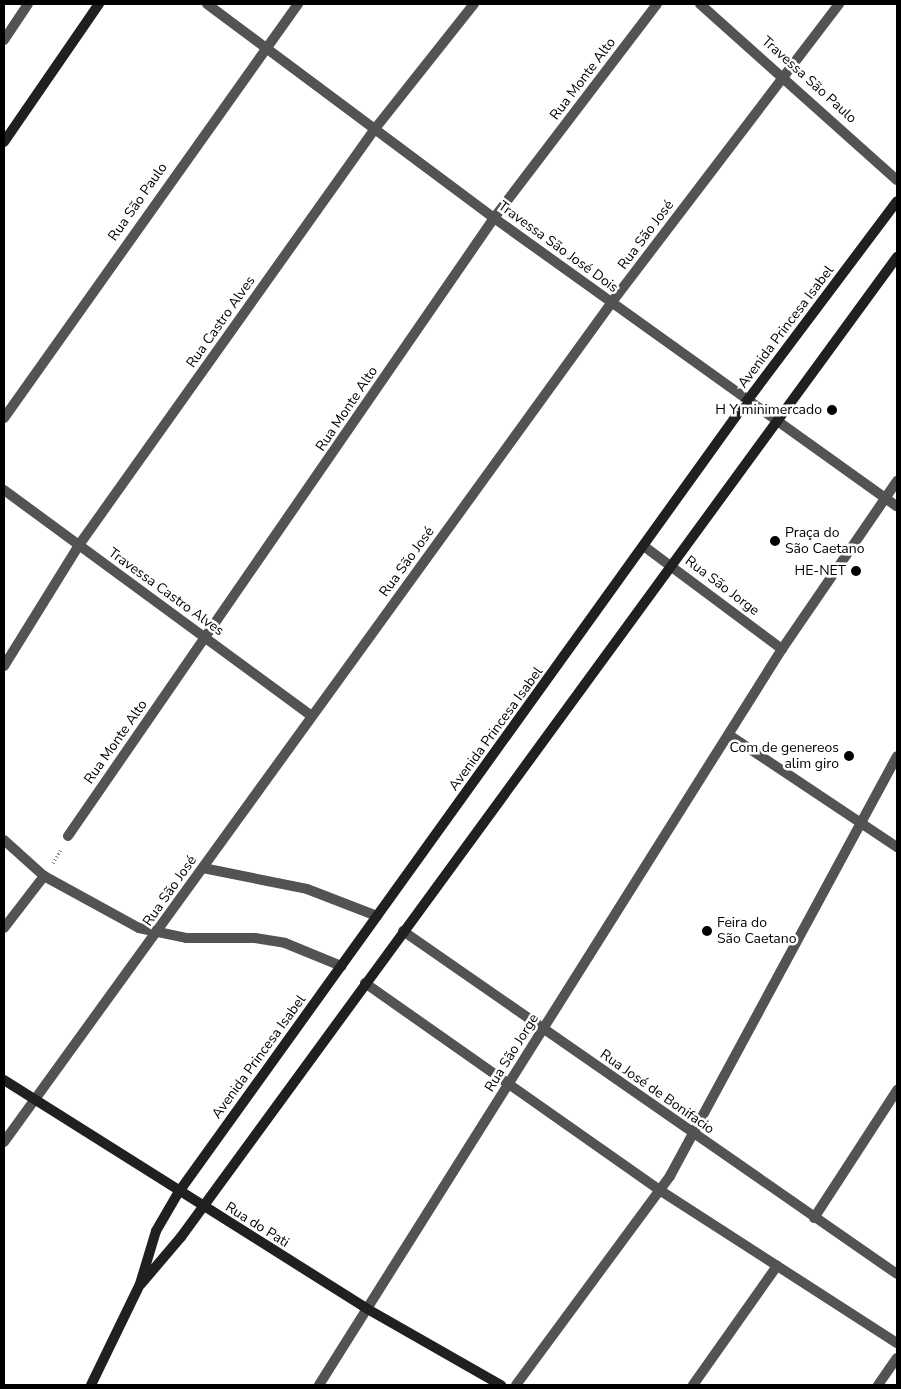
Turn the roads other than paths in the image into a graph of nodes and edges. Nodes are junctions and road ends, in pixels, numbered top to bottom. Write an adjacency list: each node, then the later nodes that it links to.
1 (28, 4): 9 (street)
2 (99, 4): 13 (street)
3 (206, 4): 10 (street, Travessa São José Dois)
4 (298, 4): 10 (street, Rua São Paulo)
5 (474, 4): 12 (street, Rua Castro Alves)
6 (657, 4): 16 (street, Rua Monte Alto)
7 (700, 4): 11 (street, Travessa São Paulo)
8 (839, 4): 11 (street, Rua São José)
9 (4, 40)
10 (266, 45): 12 (street, Travessa São José Dois); 20 (street, Rua São Paulo)
11 (785, 76): 14 (street, Travessa São Paulo); 18 (street, Rua São José)
12 (374, 130): 16 (street, Travessa São José Dois); 26 (street, Rua Castro Alves)
13 (4, 142)
14 (897, 180)
15 (897, 201): 19 (street, Avenida Princesa Isabel)
16 (494, 218): 18 (street, Travessa São José Dois); 29 (street, Rua Monte Alto)
17 (897, 257): 21 (street, Avenida Princesa Isabel)
18 (612, 302): 19 (street, Travessa São José Dois); 32 (street, Rua São José)
19 (747, 401): 21 (street, Travessa São José Dois); 27 (street, Avenida Princesa Isabel)
20 (4, 418)
21 (774, 420): 24 (street, Travessa São José Dois); 28 (street, Avenida Princesa Isabel)
22 (897, 481): 24 (street, Rua São Jorge)
23 (4, 490): 26 (street, Travessa Castro Alves)
24 (886, 497): 25 (street, Travessa São José Dois); 30 (street, Rua São Jorge)
25 (897, 506)
26 (79, 545): 29 (street, Travessa Castro Alves); 31 (street, Rua Castro Alves)
27 (645, 547): 28 (street, Rua São Jorge); 41 (street, Avenida Princesa Isabel)
28 (670, 564): 30 (street, Rua São Jorge); 44 (street, Avenida Princesa Isabel)
29 (207, 638): 32 (street, Travessa Castro Alves); 36 (street, Rua Monte Alto)
30 (782, 648): 33 (street, Rua São Jorge)
31 (4, 666)
32 (312, 716): 39 (street, Rua São José)
33 (729, 735): 35 (street); 47 (street, Rua São Jorge)
34 (897, 757): 35 (street)
35 (858, 823): 38 (street); 52 (street)
36 (68, 836)
37 (4, 840): 40 (street)
38 (897, 847)
39 (202, 868): 41 (street); 43 (street, Rua São José)
40 (44, 876): 42 (street); 43 (street)
41 (377, 916): 45 (street, Avenida Princesa Isabel)
42 (4, 928)
43 (159, 931): 45 (street); 51 (street, Rua São José)
44 (403, 931): 46 (street, Avenida Princesa Isabel); 47 (street, Rua José de Bonifacio)
45 (341, 966): 55 (street, Avenida Princesa Isabel)
46 (365, 983): 49 (street); 56 (street, Avenida Princesa Isabel)
47 (542, 1030): 49 (street, Rua São Jorge); 52 (street, Rua José de Bonifacio)
48 (4, 1080): 51 (street, Rua do Pati)
49 (508, 1087): 54 (street); 61 (street, Rua São Jorge)
50 (897, 1090): 57 (street)
51 (32, 1100): 53 (street, Rua São José); 55 (street, Rua do Pati)
52 (694, 1135): 54 (street); 57 (street, Rua José de Bonifacio)
53 (4, 1142)
54 (661, 1191): 58 (street); 67 (street)
55 (178, 1193): 56 (street, Rua do Pati); 60 (street, Avenida Princesa Isabel)
56 (202, 1207): 60 (street, Avenida Princesa Isabel); 61 (street, Rua do Pati)
57 (814, 1218): 59 (street, Rua José de Bonifacio)
58 (777, 1266): 62 (street); 68 (street)
59 (897, 1274)
60 (140, 1284): 64 (street, Avenida Princesa Isabel)
61 (364, 1307): 65 (street, Rua São Jorge); 66 (street, Rua do Pati)
62 (897, 1343)
63 (897, 1358): 69 (street)
64 (91, 1385)
65 (318, 1385)
66 (501, 1385)
67 (516, 1385)
68 (693, 1385)
69 (878, 1385)

